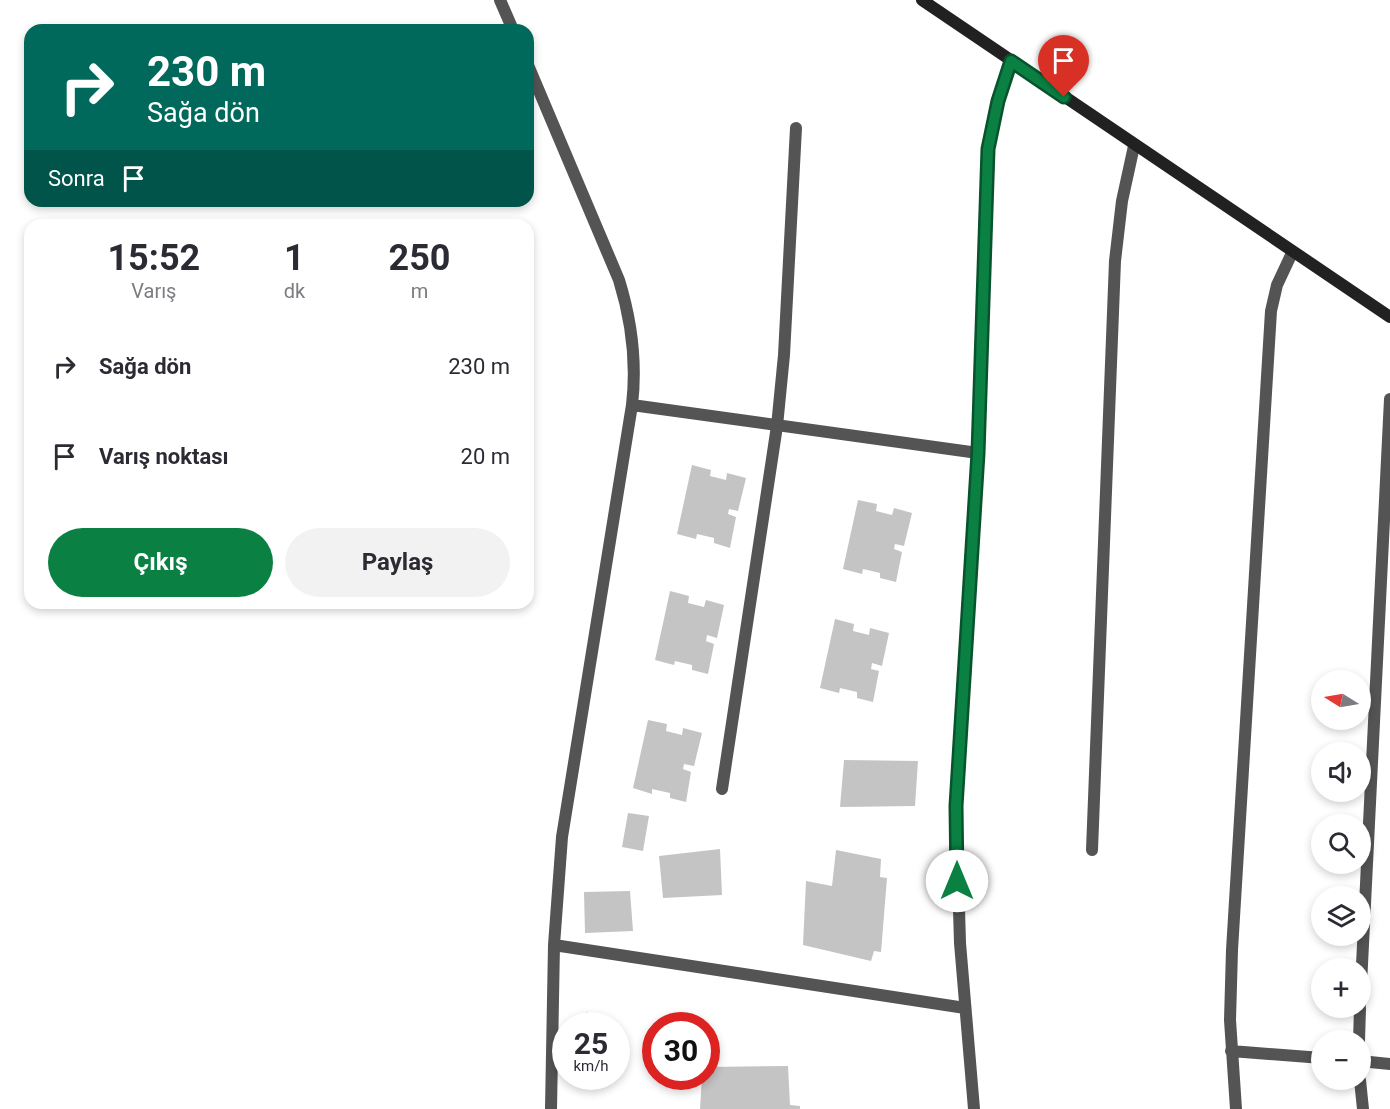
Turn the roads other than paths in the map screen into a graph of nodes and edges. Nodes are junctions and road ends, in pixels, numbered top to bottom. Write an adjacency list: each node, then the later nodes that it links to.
1 (500, 0): 3 (street)
2 (922, 0): 4 (street)
3 (510, 24)
4 (1011, 61): 7 (street); 13 (street)
5 (534, 79): 11 (street)
6 (796, 128): 12 (street)
7 (1134, 146): 8 (street); 15 (street)
8 (1292, 253): 9 (street); 19 (street)
9 (1390, 317)
10 (1390, 399): 17 (street)
11 (632, 405): 12 (street); 16 (street)
12 (777, 426): 13 (street); 14 (street)
13 (978, 453): 18 (street)
14 (722, 789)
15 (1092, 850)
16 (554, 945): 18 (street); 24 (street)
17 (1362, 958)
18 (965, 1008): 25 (street)
19 (1231, 1051): 20 (street); 26 (street)
20 (1311, 1057)
21 (1371, 1062): 22 (street)
22 (1390, 1064)
23 (1361, 1090): 27 (street)
24 (551, 1109)
25 (974, 1109)
26 (1236, 1109)
27 (1363, 1109)

